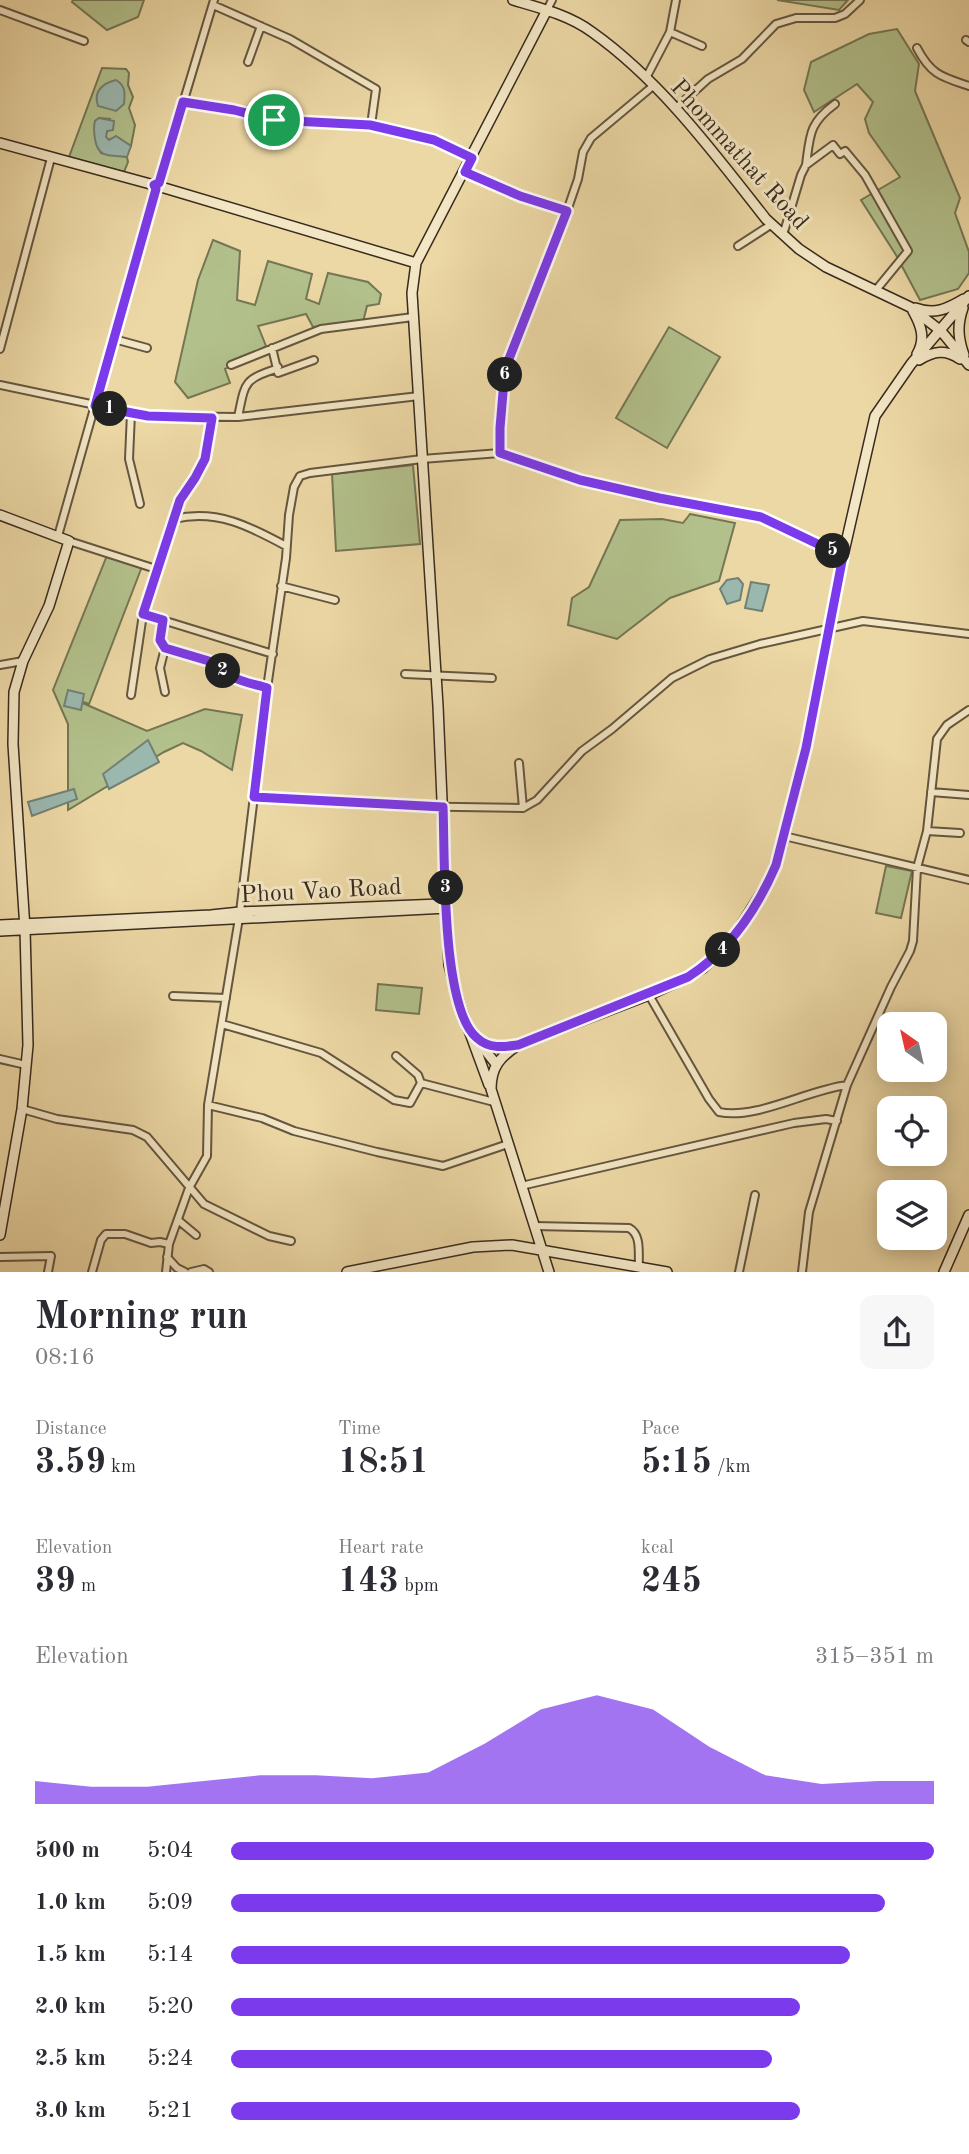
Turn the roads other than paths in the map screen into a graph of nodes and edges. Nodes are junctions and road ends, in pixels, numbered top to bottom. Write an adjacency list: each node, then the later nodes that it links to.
1 (513, 0): 7 (street, Phommathat Road)
2 (552, 0): 7 (street)
3 (676, 0): 9 (street)
4 (860, 0): 19 (street)
5 (213, 2): 8 (street); 17 (street)
6 (0, 10): 10 (street)
7 (547, 10): 14 (street, Phommathat Road); 23 (street)
8 (261, 26): 13 (street); 20 (street)
9 (670, 32): 11 (street); 14 (street)
10 (84, 41)
11 (702, 46)
12 (917, 48): 16 (street)
13 (248, 62)
14 (646, 78): 15 (street, Phommathat Road)
15 (653, 86): 19 (street, Phommathat Road); 27 (street)
16 (969, 86)
17 (183, 102): 20 (street); 26 (street)
18 (835, 104): 24 (street)
19 (675, 109): 28 (street, Phommathat Road)
20 (370, 125): 23 (street)
21 (0, 143): 22 (street)
22 (51, 158): 26 (street); 40 (street)
23 (472, 158): 25 (street)
24 (806, 165): 29 (street); 32 (street)
25 (465, 172): 27 (street); 31 (street)
26 (157, 186): 31 (street); 37 (street)
27 (567, 211): 52 (street)
28 (772, 224): 29 (street, Phommathat Road); 30 (street)
29 (783, 235): 32 (street, Phommathat Road)
30 (738, 246)
31 (416, 263): 35 (street)
32 (876, 290): 34 (street, Phommathat Road)
33 (969, 296): 34 (street); 36 (street); 43 (street)
34 (910, 307): 36 (street, Phommathat Road); 42 (street)
35 (413, 317): 39 (street); 47 (street)
36 (941, 331): 42 (street); 43 (street, Phommathat Road)
37 (114, 339): 38 (street); 48 (street)
38 (147, 348)
39 (272, 348): 44 (street); 45 (street)
40 (0, 349)
41 (314, 360): 45 (street)
42 (911, 364): 43 (street); 60 (street)
43 (968, 364)
44 (231, 365)
45 (278, 367): 50 (street)
46 (0, 385): 48 (street)
47 (419, 396): 50 (street); 53 (street)
48 (95, 406): 49 (street); 57 (street)
49 (131, 413): 51 (street); 54 (street)
50 (238, 416): 51 (street)
51 (212, 418): 56 (street)
52 (500, 453): 53 (street); 60 (street)
53 (422, 459): 59 (street); 73 (street)
54 (140, 504)
55 (0, 515): 57 (street)
56 (174, 519): 59 (street); 61 (street)
57 (58, 536): 58 (street)
58 (69, 541): 61 (street); 70 (street)
59 (286, 546): 62 (street)
60 (843, 556): 66 (street)
61 (156, 569): 64 (street)
62 (281, 586): 63 (street); 69 (street)
63 (335, 600)
64 (143, 614): 65 (street); 77 (street)
65 (163, 620): 68 (street); 69 (street)
66 (830, 629): 67 (street); 84 (street); 87 (street)
67 (969, 634)
68 (165, 648): 75 (street); 76 (street)
69 (273, 654): 75 (street)
70 (23, 661): 71 (street); 93 (street)
71 (0, 665)
72 (405, 674): 73 (street)
73 (436, 677): 74 (street); 83 (street)
74 (492, 678)
75 (267, 688): 82 (street)
76 (165, 692)
77 (131, 695)
78 (969, 710): 80 (street)
79 (519, 764): 84 (street)
80 (931, 792): 81 (street); 85 (street)
81 (969, 795)
82 (254, 797): 83 (street); 91 (street)
83 (443, 807): 84 (street); 90 (street)
84 (523, 808)
85 (927, 831): 86 (street); 88 (street)
86 (960, 833)
87 (784, 836): 88 (street); 95 (street)
88 (917, 867): 89 (street); 107 (street)
89 (969, 880)
90 (447, 908): 91 (street, Phou Vao Road); 98 (street)
91 (239, 915): 93 (street, Phou Vao Road); 97 (street)
92 (0, 925): 93 (street, Phou Vao Road)
93 (25, 927): 94 (street, Phou Vao Road); 104 (street)
94 (0, 931)
95 (649, 995): 101 (street); 107 (street)
96 (173, 996): 97 (street)
97 (226, 998): 99 (street)
98 (465, 1021): 100 (street); 105 (street); 108 (street)
99 (222, 1024): 106 (street); 110 (street)
100 (476, 1038): 101 (street); 105 (street)
101 (518, 1045): 105 (street)
102 (397, 1056): 106 (street)
103 (0, 1059): 104 (street)
104 (26, 1065): 111 (street)
105 (494, 1067): 108 (street)
106 (421, 1083): 109 (street)
107 (847, 1084): 112 (street)
108 (491, 1089): 109 (street)
109 (494, 1102): 113 (street)
110 (208, 1105): 113 (street); 115 (street)
111 (22, 1109): 115 (street); 120 (street)
112 (837, 1121): 114 (street); 138 (street)
113 (508, 1144): 114 (street)
114 (521, 1186): 119 (street)
115 (189, 1188): 118 (street); 122 (street)
116 (755, 1195): 137 (street)
117 (969, 1214): 139 (street)
118 (177, 1220): 121 (street); 123 (street)
119 (534, 1226): 124 (street); 127 (street)
120 (0, 1235)
121 (196, 1235)
122 (291, 1241)
123 (169, 1244): 126 (street); 129 (street)
124 (542, 1250): 127 (street); 134 (street); 135 (street)
125 (0, 1258): 128 (street)
126 (167, 1258): 130 (street); 131 (street)
127 (639, 1267): 136 (street)
128 (48, 1272)
129 (92, 1272)
130 (166, 1272)
131 (184, 1272)
132 (191, 1272): 133 (street)
133 (209, 1272)
134 (346, 1272)
135 (549, 1272)
136 (667, 1272)
137 (739, 1272)
138 (802, 1272)
139 (944, 1272)

